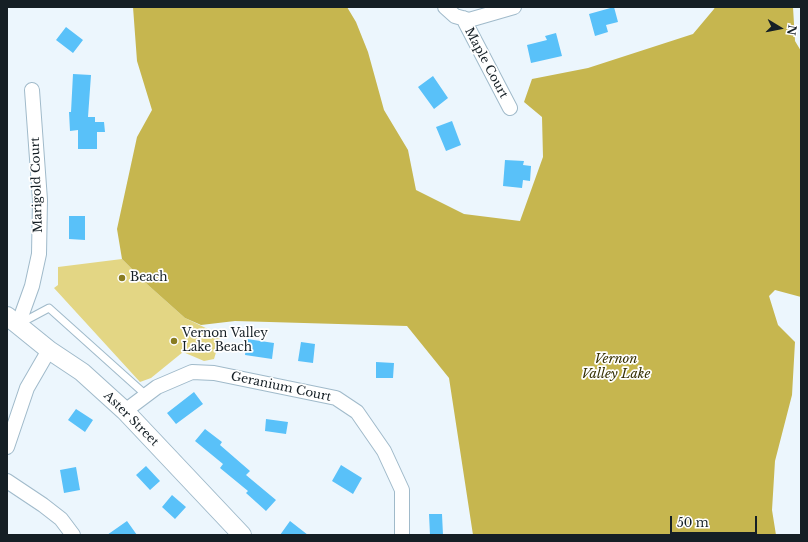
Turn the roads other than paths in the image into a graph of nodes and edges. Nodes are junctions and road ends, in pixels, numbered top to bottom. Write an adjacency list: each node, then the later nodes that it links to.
1 (445, 7): 3 (street)
2 (514, 7): 3 (street)
3 (463, 18): 5 (street, Maple Court)
4 (32, 90): 6 (street, Marigold Court)
5 (510, 108)
6 (12, 320): 7 (street, Aster Street); 8 (lane)
7 (49, 350): 9 (street, Aster Street); 10 (street)
8 (146, 395): 9 (street, Geranium Court); 14 (street, Geranium Court)
9 (126, 411): 13 (street, Aster Street)
10 (7, 447)
11 (7, 481): 12 (street)
12 (73, 535)
13 (242, 535)
14 (402, 535)

